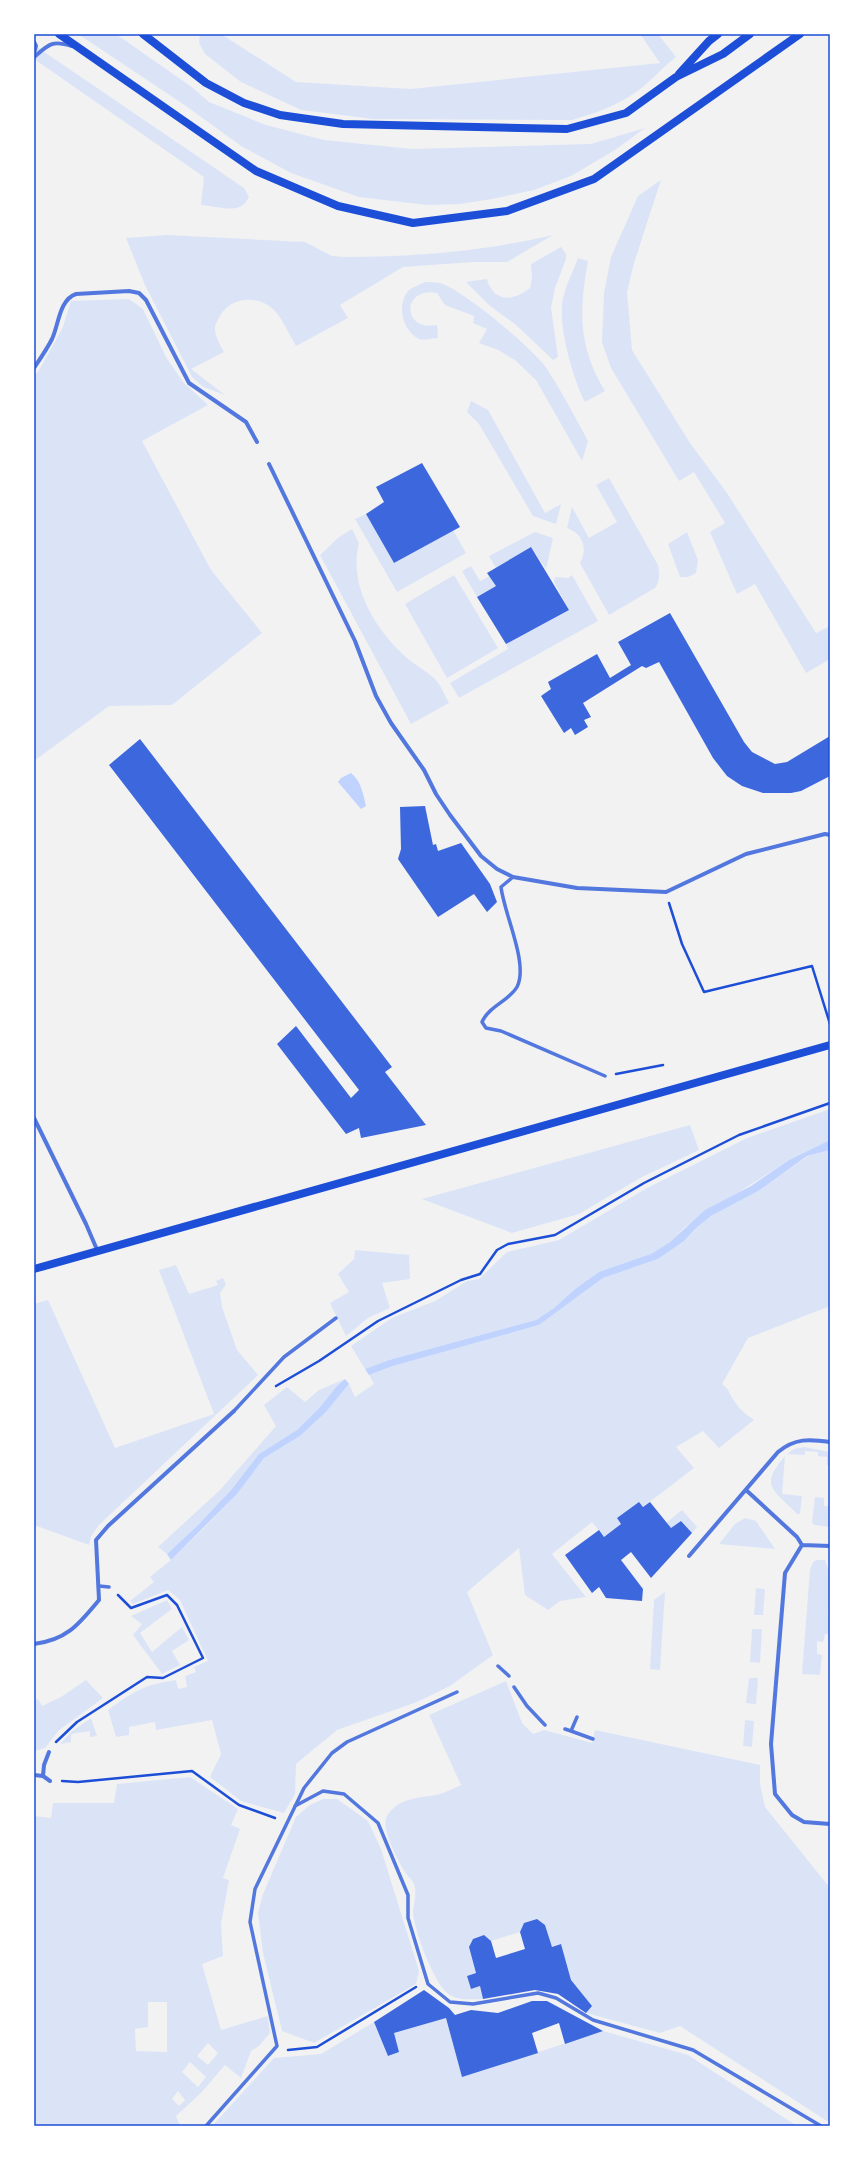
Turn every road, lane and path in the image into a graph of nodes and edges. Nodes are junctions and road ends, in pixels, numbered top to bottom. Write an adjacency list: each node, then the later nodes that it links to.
1 (59, 34): 7 (main road)
2 (143, 34): 10 (main road)
3 (718, 34): 10 (main road)
4 (750, 34): 10 (main road)
5 (800, 34): 7 (main road)
6 (34, 42): 8 (street)
7 (81, 49): 9 (street)
8 (34, 53)
9 (34, 57)
10 (676, 77)
11 (34, 368): 12 (street)
12 (257, 442)
13 (269, 464): 17 (street)
14 (830, 829): 15 (street)
15 (825, 834): 16 (street); 18 (street)
16 (830, 835)
17 (513, 877): 18 (street); 22 (street)
18 (666, 892): 19 (path)
19 (830, 1024)
20 (830, 1045): 25 (main road)
21 (663, 1065): 22 (path)
22 (606, 1076)
23 (830, 1104): 28 (path)
24 (34, 1118): 25 (street)
25 (98, 1252): 26 (main road)
26 (34, 1269)
27 (336, 1318): 29 (street)
28 (273, 1388)
29 (234, 1411): 35 (street)
30 (830, 1442): 31 (street)
31 (746, 1490): 32 (street); 34 (street)
32 (802, 1545): 33 (street); 53 (street)
33 (830, 1546)
34 (688, 1556)
35 (99, 1586): 36 (street); 37 (street)
36 (109, 1587): 47 (path)
37 (34, 1644)
38 (498, 1666): 39 (street)
39 (509, 1676)
40 (514, 1687): 43 (street)
41 (457, 1692): 51 (street)
42 (577, 1717): 45 (street)
43 (545, 1725)
44 (565, 1729): 45 (street)
45 (571, 1731): 46 (street)
46 (593, 1739)
47 (49, 1752): 49 (street)
48 (34, 1775): 49 (street)
49 (43, 1776): 50 (street)
50 (50, 1781): 52 (path)
51 (295, 1806): 52 (street); 57 (street)
52 (287, 1822): 56 (street)
53 (830, 1824)
54 (417, 1986): 55 (path)
55 (284, 2050)
56 (206, 2126)
57 (821, 2126)

